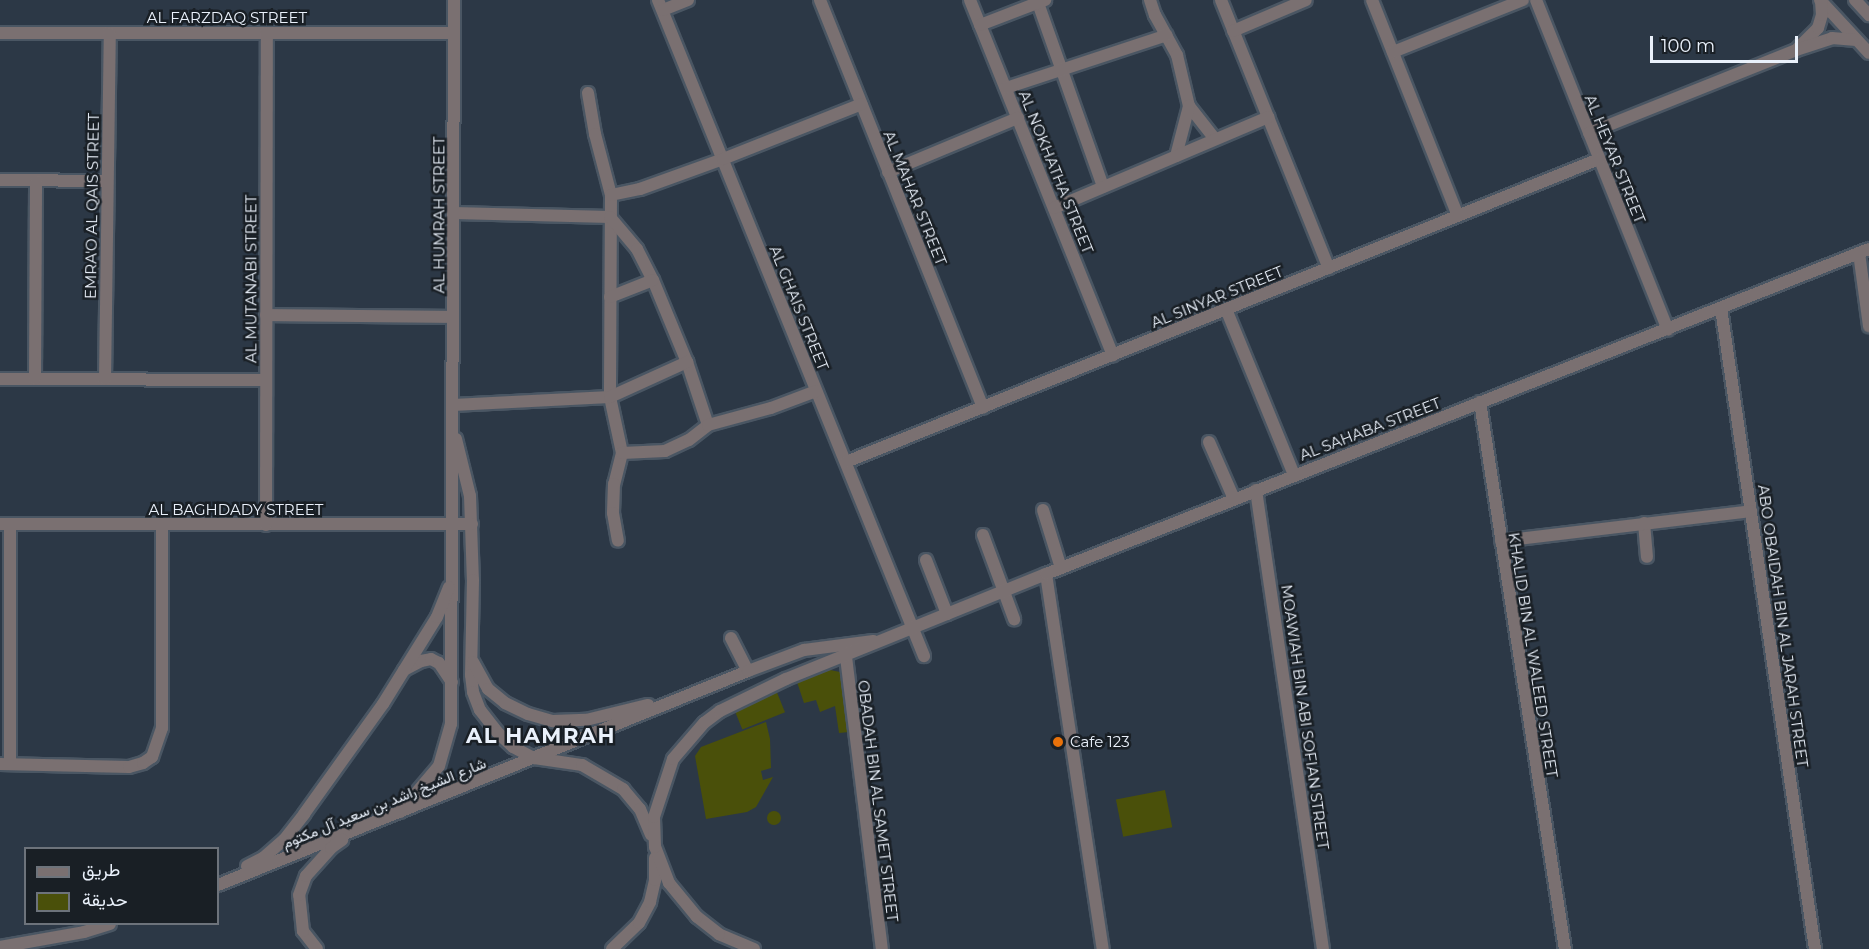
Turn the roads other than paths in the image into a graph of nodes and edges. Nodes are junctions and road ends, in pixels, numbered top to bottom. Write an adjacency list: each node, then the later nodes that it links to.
1 (454, 0): 21 (street, AL HUMRAH STREET)
2 (687, 0): 14 (street)
3 (820, 0): 30 (street, AL MAHAR STREET)
4 (970, 0): 16 (street, AL NOKHATHA STREET)
5 (1150, 0): 22 (street)
6 (1221, 0): 17 (street)
7 (1306, 0): 17 (street)
8 (1372, 0): 25 (street)
9 (1523, 0): 25 (street)
10 (1536, 0): 34 (street, AL HEYAR STREET)
11 (1820, 0): 23 (street); 24 (street)
12 (1855, 0): 15 (street)
13 (1042, 2): 16 (street); 27 (street)
14 (661, 5): 37 (street, AL GHAIS STREET)
15 (1869, 15)
16 (980, 25): 28 (street, AL NOKHATHA STREET)
17 (1233, 31): 32 (street)
18 (0, 33): 19 (street, AL FARZDAQ STREET)
19 (110, 33): 20 (street, AL FARZDAQ STREET); 42 (street, EMRA'O AL QAIS STREET)
20 (267, 33): 21 (street, AL FARZDAQ STREET); 55 (street, AL MUTANABI STREET)
21 (454, 33): 46 (street, AL HUMRAH STREET)
22 (1167, 34): 27 (street); 31 (street)
23 (1857, 40): 24 (street); 26 (street)
24 (1796, 50): 34 (street)
25 (1393, 52): 47 (street)
26 (1869, 53)
27 (1062, 71): 28 (street); 43 (street)
28 (1006, 88): 33 (street, AL NOKHATHA STREET)
29 (588, 93): 44 (street)
30 (862, 104): 37 (street); 39 (street, AL MAHAR STREET)
31 (1189, 106): 35 (street); 36 (street)
32 (1268, 117): 35 (street); 50 (street)
33 (1018, 118): 39 (street); 45 (street, AL NOKHATHA STREET)
34 (1588, 133): 38 (street, AL HEYAR STREET)
35 (1215, 140): 36 (street)
36 (1176, 156): 43 (street)
37 (723, 159): 44 (street); 65 (street, AL GHAIS STREET)
38 (1599, 159): 47 (street, AL SINYAR STREET); 58 (street, AL HEYAR STREET)
39 (888, 172): 69 (street, AL MAHAR STREET)
40 (0, 180): 41 (street)
41 (36, 181): 42 (street); 62 (street)
42 (107, 181): 63 (street, EMRA'O AL QAIS STREET)
43 (1103, 187): 45 (street)
44 (611, 195): 48 (street)
45 (1054, 208): 59 (street, AL NOKHATHA STREET)
46 (454, 213): 48 (street); 56 (street, AL HUMRAH STREET)
47 (1458, 216): 50 (street, AL SINYAR STREET)
48 (610, 217): 51 (street); 52 (street)
49 (1864, 251): 53 (street, AL SAHABA STREET); 57 (street)
50 (1329, 268): 54 (street, AL SINYAR STREET)
51 (653, 280): 52 (street); 60 (street)
52 (610, 297): 66 (street)
53 (1721, 308): 58 (street, AL SAHABA STREET); 79 (street, ABO OBAIDAH BIN AL JARAH STREET)
54 (1226, 309): 59 (street, AL SINYAR STREET); 75 (street)
55 (266, 315): 56 (street); 64 (street, AL MUTANABI STREET)
56 (453, 317): 68 (street, AL HUMRAH STREET)
57 (1869, 326)
58 (1668, 330): 67 (street, AL SAHABA STREET)
59 (1113, 355): 69 (street, AL SINYAR STREET)
60 (687, 362): 66 (street); 70 (street)
61 (0, 378): 62 (street)
62 (35, 379): 63 (street)
63 (105, 379): 64 (street)
64 (266, 380): 84 (street, AL MUTANABI STREET)
65 (816, 390): 70 (street); 74 (street, AL GHAIS STREET)
66 (610, 397): 68 (street); 73 (street)
67 (1480, 402): 75 (street, AL SAHABA STREET); 88 (street, KHALID BIN AL WALEED STREET)
68 (453, 405): 71 (street, AL HUMRAH STREET)
69 (983, 408): 74 (street, AL SINYAR STREET)
70 (708, 425): 73 (street)
71 (453, 429): 83 (street, AL HUMRAH STREET); 85 (street, AL HUMRAH STREET)
72 (1209, 442): 77 (street)
73 (622, 453): 87 (street)
74 (846, 462): 97 (street, AL GHAIS STREET)
75 (1294, 475): 76 (street, AL SAHABA STREET)
76 (1256, 490): 77 (street, AL SAHABA STREET); 122 (street, MOAWIAH BIN ABI SOFIAN STREET)
77 (1234, 499): 91 (street, AL SAHABA STREET)
78 (1043, 510): 91 (street)
79 (1751, 511): 80 (street); 125 (street, ABO OBAIDAH BIN AL JARAH STREET)
80 (1644, 523): 88 (street); 89 (street)
81 (5, 524): 82 (street, AL BAGHDADY STREET); 108 (street)
82 (162, 524): 84 (street, AL BAGHDADY STREET); 108 (street)
83 (472, 524): 85 (street, AL BAGHDADY STREET); 100 (street, AL HUMRAH STREET)
84 (266, 525): 85 (street, AL BAGHDADY STREET)
85 (453, 525): 92 (street, AL HUMRAH STREET)
86 (983, 536): 94 (street)
87 (618, 541)
88 (1501, 541): 114 (street, KHALID BIN AL WALEED STREET)
89 (1647, 557)
90 (926, 560): 95 (street)
91 (1061, 568): 93 (street, AL SAHABA STREET)
92 (454, 572): 104 (street); 105 (street, AL HUMRAH STREET)
93 (1046, 574): 94 (street, AL SAHABA STREET); 121 (street)
94 (1004, 591): 95 (street, AL SAHABA STREET); 96 (street)
95 (947, 614): 97 (street, AL SAHABA STREET)
96 (1014, 619)
97 (913, 627): 99 (street, AL SAHABA STREET); 101 (street, AL GHAIS STREET)
98 (731, 638): 103 (street)
99 (883, 640): 102 (street); 103 (street, شارع الشيخ راشد بن سعيد آل مكتوم)
100 (470, 656): 106 (street); 107 (street, AL HUMRAH STREET)
101 (924, 656)
102 (846, 657): 111 (street); 120 (street, OBADAH BIN AL SAMET STREET)
103 (748, 670): 106 (street, شارع الشيخ راشد بن سعيد آل مكتوم)
104 (401, 672): 105 (street); 112 (street)
105 (453, 684): 109 (street, AL HUMRAH STREET)
106 (684, 697): 107 (street, شارع الشيخ راشد بن سعيد آل مكتوم)
107 (534, 758): 109 (street, شارع الشيخ راشد بن سعيد آل مكتوم); 111 (street)
108 (5, 764)
109 (399, 813): 110 (street, شارع الشيخ راشد بن سعيد آل مكتوم)
110 (358, 829): 113 (street, شارع الشيخ راشد بن سعيد آل مكتوم); 117 (street)
111 (655, 847): 118 (street); 119 (street)
112 (219, 883)
113 (219, 884)
114 (1557, 913): 123 (street, KHALID BIN AL WALEED STREET); 124 (street, KHALID BIN AL WALEED STREET)
115 (106, 925): 116 (street)
116 (0, 947)
117 (316, 949)
118 (612, 949)
119 (754, 949)
120 (882, 949)
121 (1103, 949)
122 (1323, 949)
123 (1560, 949)
124 (1565, 949)
125 (1815, 949)

